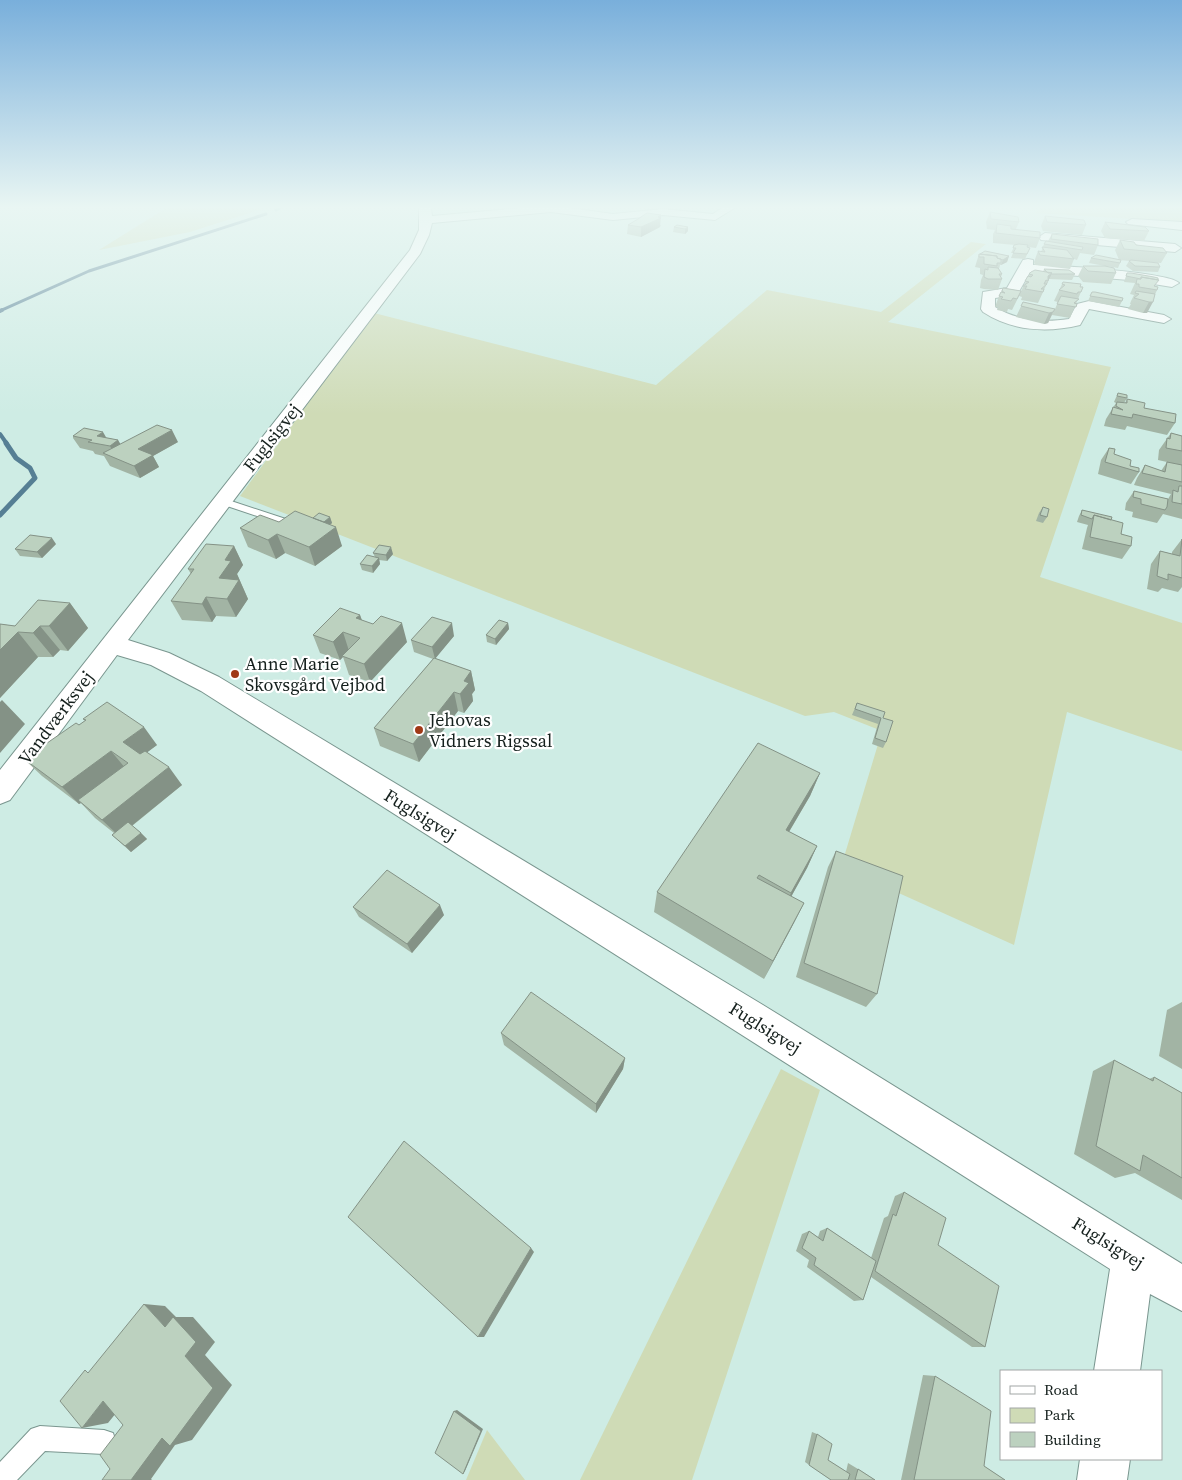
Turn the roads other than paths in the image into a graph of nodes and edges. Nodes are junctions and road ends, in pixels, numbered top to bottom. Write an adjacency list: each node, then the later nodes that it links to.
1 (397, 276): 6 (street, Fuglsigvej)
2 (1021, 276): 5 (street)
3 (1125, 276): 5 (street)
4 (1173, 276): 5 (street)
5 (1172, 283)
6 (222, 501): 7 (lane); 10 (street, Fuglsigvej)
7 (275, 519): 8 (lane); 9 (lane)
8 (297, 526)
9 (260, 530)
10 (112, 644): 11 (street, Vandværksvej); 12 (street, Fuglsigvej)
11 (0, 792)
12 (1133, 1259): 13 (street, Fuglsigvej); 14 (street)
13 (1182, 1289)
14 (1117, 1370)
15 (104, 1442): 17 (lane)
16 (1105, 1460): 18 (street)
17 (0, 1480)
18 (1102, 1480)

